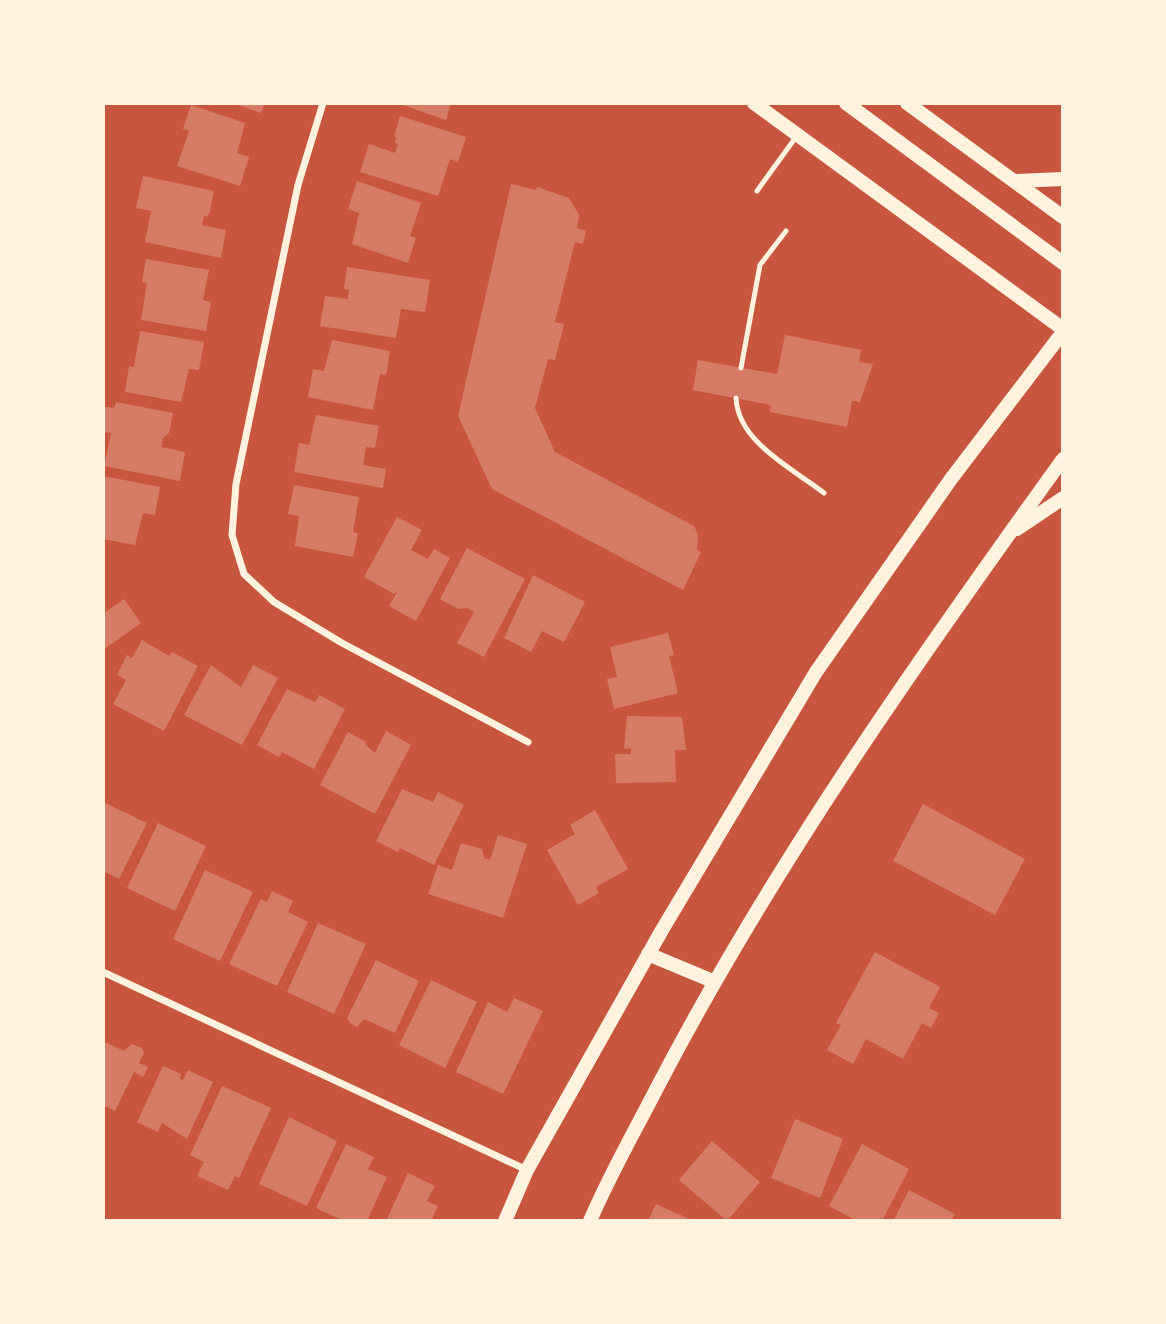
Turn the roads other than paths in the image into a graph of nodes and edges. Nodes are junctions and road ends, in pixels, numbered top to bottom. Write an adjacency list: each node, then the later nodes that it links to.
1 (323, 103): 19 (street)
2 (754, 103): 5 (main road)
3 (846, 103): 11 (main road)
4 (907, 103): 7 (main road)
5 (798, 134): 8 (lane); 12 (main road)
6 (1063, 179): 7 (main road)
7 (1014, 181): 9 (main road)
8 (757, 191)
9 (1063, 217)
10 (786, 231): 13 (lane)
11 (1063, 263)
12 (1063, 330): 20 (main road)
13 (741, 368)
14 (736, 398): 16 (lane)
15 (1063, 459): 18 (main road)
16 (824, 493)
17 (1063, 498): 18 (main road)
18 (1008, 536): 22 (main road)
19 (528, 742)
20 (648, 954): 22 (main road); 23 (main road)
21 (103, 972): 23 (street)
22 (715, 982): 25 (main road)
23 (527, 1170): 24 (main road)
24 (505, 1221)
25 (590, 1221)

